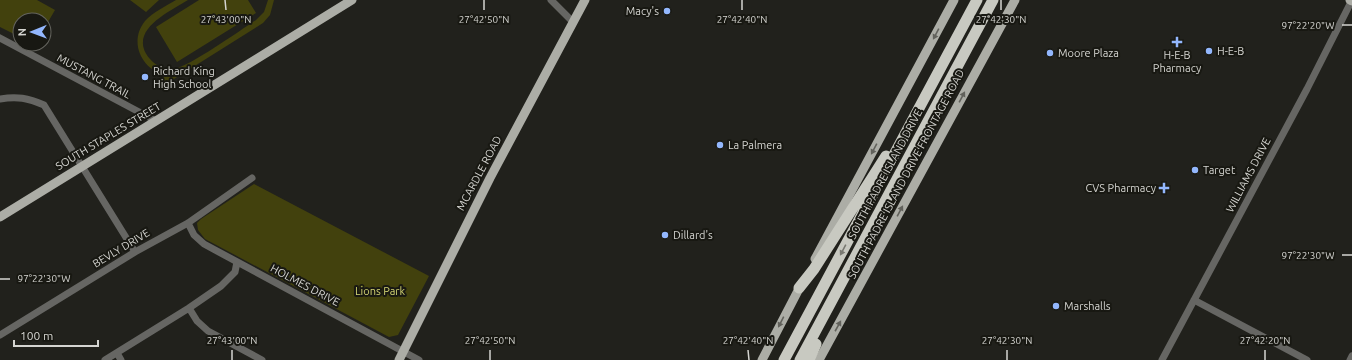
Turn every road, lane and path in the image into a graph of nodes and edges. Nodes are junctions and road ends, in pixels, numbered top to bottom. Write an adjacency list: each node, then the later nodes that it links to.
1 (352, 0): 12 (main road, SOUTH STAPLES STREET)
2 (551, 0): 9 (street)
3 (585, 0): 9 (main road, MCARDLE ROAD)
4 (954, 0): 21 (main road, one-way to 21)
5 (977, 0): 13 (highway, SOUTH PADRE ISLAND DRIVE)
6 (993, 0): 20 (highway, SOUTH PADRE ISLAND DRIVE)
7 (1015, 0): 37 (main road, SOUTH PADRE ISLAND DRIVE FRONTAGE ROAD, one-way to 7)
8 (1351, 1): 22 (street, WILLIAMS DRIVE)
9 (573, 22): 25 (main road, MCARDLE ROAD)
10 (0, 38): 12 (street, MUSTANG TRAIL)
11 (0, 99): 14 (street)
12 (156, 121): 14 (main road, SOUTH STAPLES STREET)
13 (901, 141): 21 (highway); 34 (highway, SOUTH PADRE ISLAND DRIVE, one-way to 34)
14 (82, 166): 16 (main road, SOUTH STAPLES STREET); 18 (street)
15 (252, 178): 17 (street, BEVLY DRIVE)
16 (0, 217)
17 (188, 223): 18 (street, BEVLY DRIVE); 19 (street, HOLMES DRIVE)
18 (136, 252): 24 (street, BEVLY DRIVE)
19 (237, 262): 23 (street); 25 (street, HOLMES DRIVE)
20 (841, 282): 35 (highway, SOUTH PADRE ISLAND DRIVE); 36 (highway)
21 (799, 288): 33 (main road, one-way to 33)
22 (1194, 300): 38 (street, WILLIAMS DRIVE); 39 (street)
23 (190, 308): 26 (street); 30 (street)
24 (0, 335)
25 (404, 351): 31 (main road, MCARDLE ROAD); 32 (street, HOLMES DRIVE)
26 (117, 353): 28 (street); 29 (street)
27 (1352, 356): 40 (street)
28 (105, 360)
29 (122, 360)
30 (262, 360)
31 (399, 360)
32 (419, 360)
33 (762, 360)
34 (784, 360)
35 (800, 360)
36 (809, 360)
37 (819, 360)
38 (1162, 360)
39 (1307, 360)
40 (1350, 360)

